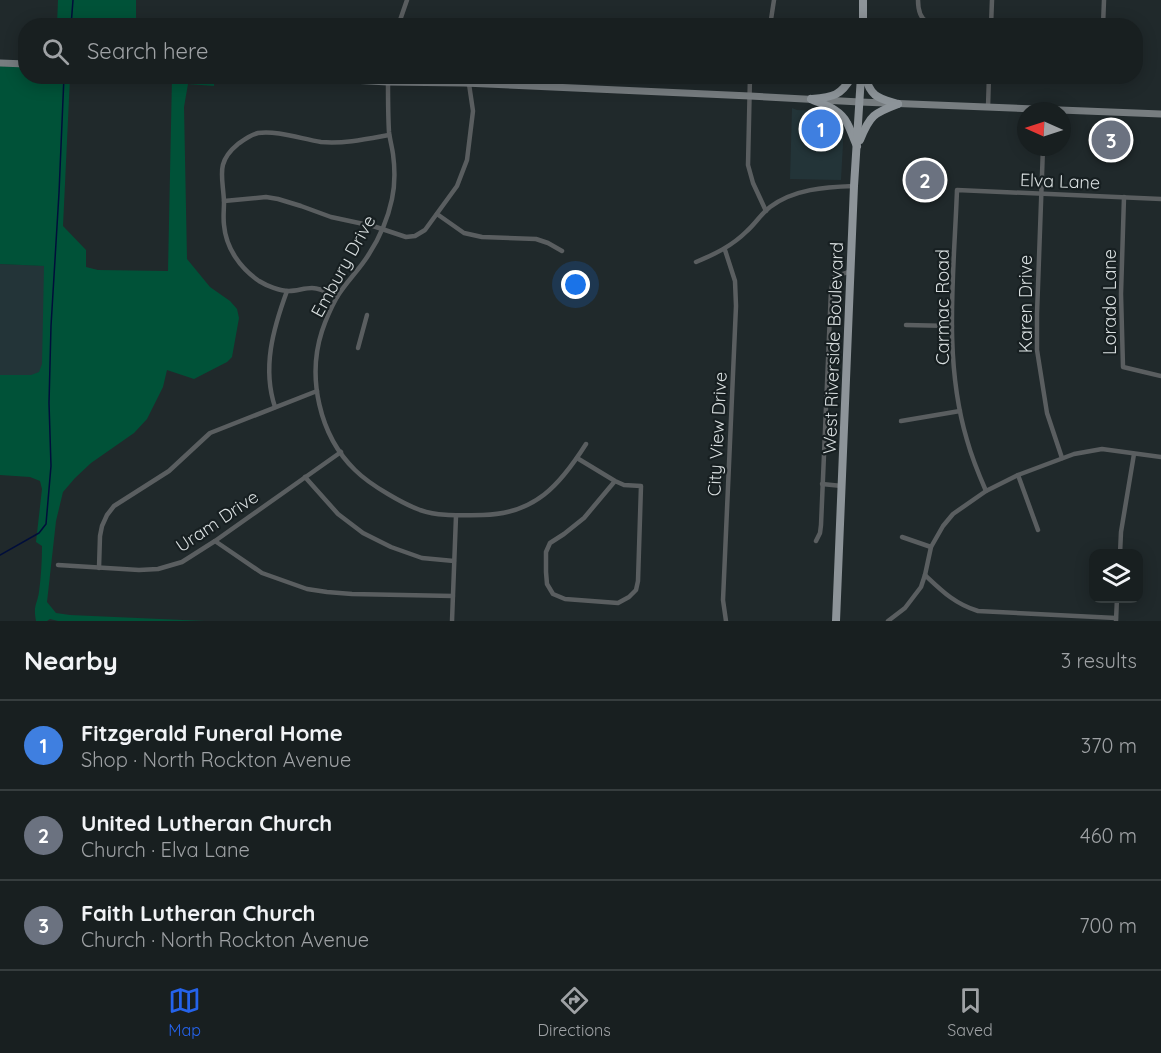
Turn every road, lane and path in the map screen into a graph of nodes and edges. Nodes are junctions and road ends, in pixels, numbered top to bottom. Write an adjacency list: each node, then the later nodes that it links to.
1 (407, 0): 7 (street)
2 (774, 0): 8 (street)
3 (863, 0): 9 (main road)
4 (918, 0): 10 (street)
5 (992, 0): 11 (street)
6 (1104, 0): 12 (street)
7 (401, 18)
8 (772, 18)
9 (862, 18)
10 (923, 18)
11 (991, 18)
12 (1103, 18)
13 (0, 63): 14 (street)
14 (18, 64)
15 (390, 84): 30 (street, Embury Drive)
16 (470, 84): 22 (street); 40 (street)
17 (750, 84): 22 (street)
18 (848, 84): 23 (main road)
19 (862, 84): 24 (main road, West Riverside Boulevard)
20 (867, 84): 25 (main road)
21 (989, 84): 26 (street)
22 (750, 96): 23 (street); 39 (street)
23 (811, 99): 24 (street); 31 (main road)
24 (860, 102): 25 (street); 31 (main road, West Riverside Boulevard)
25 (898, 104): 26 (street); 31 (main road)
26 (988, 107): 27 (street)
27 (1017, 109)
28 (1071, 111): 29 (street)
29 (1161, 114)
30 (389, 135): 38 (street); 41 (street, Embury Drive)
31 (857, 147): 33 (main road, West Riverside Boulevard)
32 (1043, 156): 35 (street, Karen Drive)
33 (855, 186): 39 (street); 45 (main road, West Riverside Boulevard)
34 (957, 190): 35 (street, Elva Lane); 50 (street, Carmac Road)
35 (1041, 195): 36 (street, Elva Lane); 62 (street, Karen Drive)
36 (1124, 197): 37 (street, Elva Lane); 52 (street, Lorado Lane)
37 (1161, 199)
38 (224, 201): 41 (street); 46 (street)
39 (766, 211): 42 (street)
40 (436, 214): 41 (street); 43 (street)
41 (382, 230): 47 (street, Embury Drive)
42 (725, 250): 44 (street); 84 (street, City View Drive)
43 (562, 251)
44 (696, 262)
45 (851, 271): 66 (street); 67 (main road, West Riverside Boulevard)
46 (287, 291): 47 (street); 54 (street)
47 (337, 297): 53 (street, Embury Drive)
48 (367, 315): 51 (street)
49 (906, 325): 50 (street)
50 (952, 326): 55 (street, Carmac Road)
51 (358, 348)
52 (1161, 376)
53 (317, 391): 54 (street); 58 (street, Embury Drive)
54 (275, 407): 78 (street)
55 (960, 411): 56 (street); 68 (street, Carmac Road)
56 (901, 421)
57 (586, 444): 61 (street, Embury Drive)
58 (341, 452): 64 (street, Uram Drive); 69 (street, Embury Drive)
59 (1134, 454): 60 (street); 62 (street); 75 (street)
60 (1161, 457)
61 (577, 458): 65 (street); 69 (street, Embury Drive)
62 (1062, 458): 63 (street)
63 (1018, 476): 68 (street); 70 (street)
64 (305, 477): 72 (street, Uram Drive); 76 (street)
65 (615, 481): 65 (street)
66 (822, 484): 67 (street); 73 (street)
67 (842, 486): 85 (main road, West Riverside Boulevard)
68 (986, 491): 74 (street)
69 (456, 516): 76 (street)
70 (1038, 530)
71 (902, 537): 74 (street)
72 (215, 541): 78 (street, Uram Drive); 80 (street)
73 (816, 541)
74 (931, 547): 79 (street)
75 (1120, 549)
76 (453, 561): 80 (street)
77 (58, 566): 78 (street, Uram Drive)
78 (99, 568)
79 (925, 575): 82 (street); 86 (street)
80 (453, 596): 83 (street)
81 (1117, 603): 82 (street)
82 (1116, 619)
83 (452, 621)
84 (726, 621)
85 (836, 621)
86 (888, 621)

